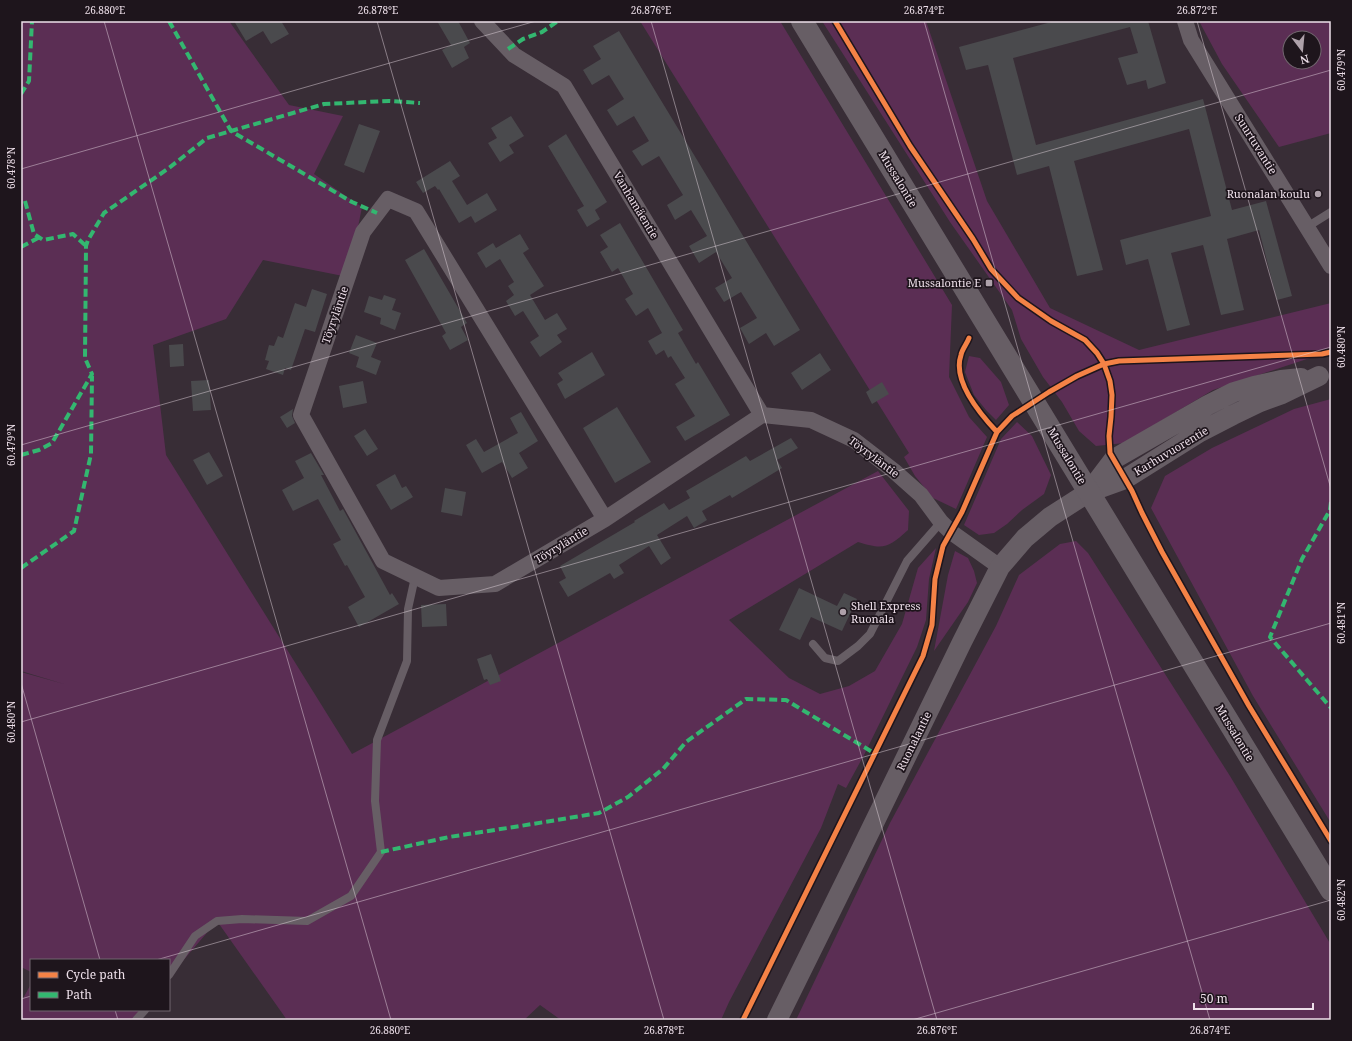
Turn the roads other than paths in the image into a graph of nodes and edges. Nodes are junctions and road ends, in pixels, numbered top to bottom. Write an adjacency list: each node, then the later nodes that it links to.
1 (482, 21): 8 (street, Vanhamäentie)
2 (802, 21): 9 (main road, Mussalontie)
3 (1185, 21): 5 (street, Suurtuvantie)
4 (1331, 212): 5 (lane)
5 (1307, 227): 6 (street, Suurtuvantie)
6 (1331, 266)
7 (1325, 374): 9 (street, Karhuvuorentie)
8 (762, 414): 10 (street, Töyryläntie); 11 (street, Töyryläntie)
9 (1089, 492): 12 (street, Ruonalantie); 15 (main road, Mussalontie)
10 (605, 518): 13 (street, Töyryläntie); 13 (street, Töyryläntie)
11 (941, 522): 12 (street, Töyryläntie); 14 (lane)
12 (1000, 567): 19 (street, Ruonalantie)
13 (415, 577): 16 (lane)
14 (813, 644)
15 (1331, 890)
16 (170, 974)
17 (144, 1011): 18 (lane)
18 (136, 1020)
19 (777, 1020)

